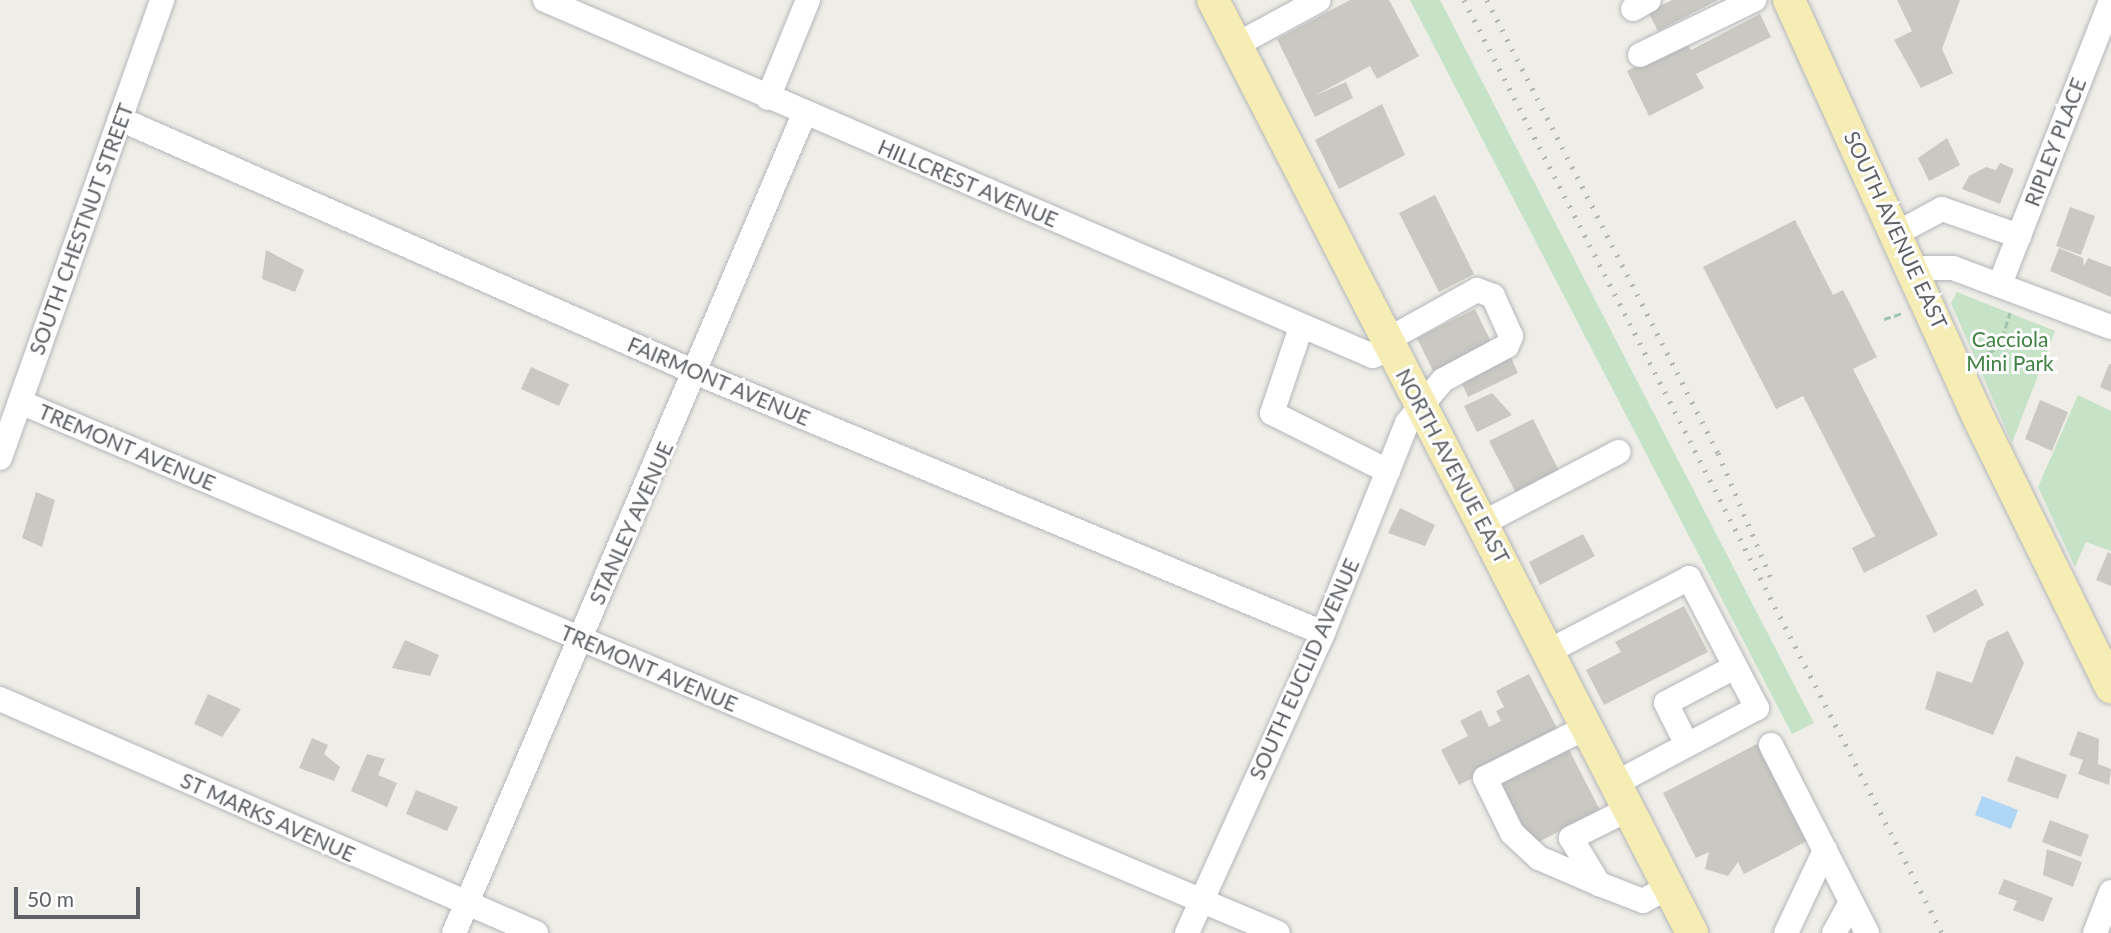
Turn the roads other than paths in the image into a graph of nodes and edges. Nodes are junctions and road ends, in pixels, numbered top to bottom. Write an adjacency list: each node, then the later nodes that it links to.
1 (162, 0): 13 (street, SOUTH CHESTNUT STREET)
2 (545, 0): 11 (street, HILLCREST AVENUE)
3 (808, 0): 11 (street)
4 (1213, 0): 9 (main road, NORTH AVENUE EAST)
5 (1319, 0): 9 (street)
6 (1754, 0): 10 (street)
7 (1789, 0): 14 (main road, SOUTH AVENUE EAST)
8 (2111, 1): 15 (street, RIPLEY PLACE)
9 (1236, 45): 20 (main road, NORTH AVENUE EAST)
10 (1640, 55)
11 (768, 98): 12 (street, HILLCREST AVENUE)
12 (805, 112): 18 (street, HILLCREST AVENUE); 21 (street, STANLEY AVENUE)
13 (120, 119): 21 (street, FAIRMONT AVENUE); 22 (street, SOUTH CHESTNUT STREET)
14 (1899, 232): 15 (street); 16 (main road, SOUTH AVENUE EAST)
15 (2019, 236): 17 (street, RIPLEY PLACE)
16 (1916, 268): 17 (street); 32 (main road, SOUTH AVENUE EAST)
17 (2000, 284): 19 (street)
18 (1301, 327): 20 (street, HILLCREST AVENUE); 26 (street)
19 (2111, 327)
20 (1389, 344): 23 (main road, NORTH AVENUE EAST); 23 (street, SOUTH EUCLID AVENUE)
21 (697, 373): 28 (street, FAIRMONT AVENUE); 29 (street, STANLEY AVENUE)
22 (20, 402): 25 (street, SOUTH CHESTNUT STREET); 29 (street, TREMONT AVENUE)
23 (1421, 406): 26 (street, SOUTH EUCLID AVENUE); 27 (main road, NORTH AVENUE EAST)
24 (1618, 452): 27 (street)
25 (0, 458)
26 (1388, 471): 28 (street, SOUTH EUCLID AVENUE)
27 (1483, 523): 30 (main road, NORTH AVENUE EAST)
28 (1323, 633): 42 (street, SOUTH EUCLID AVENUE)
29 (580, 638): 42 (street, TREMONT AVENUE); 44 (street, STANLEY AVENUE)
30 (1549, 651): 31 (street); 34 (main road, NORTH AVENUE EAST)
31 (1735, 667): 35 (street); 35 (street)
32 (2111, 687)
33 (0, 699): 44 (street, ST MARKS AVENUE)
34 (1587, 727): 37 (main road, NORTH AVENUE EAST); 39 (street)
35 (1686, 745): 37 (street)
36 (1771, 745): 38 (street)
37 (1622, 796): 39 (street); 41 (main road, NORTH AVENUE EAST)
38 (1825, 850): 43 (street); 51 (street)
39 (1599, 884): 41 (street)
40 (2111, 892): 45 (street)
41 (1656, 894): 50 (main road, NORTH AVENUE EAST)
42 (1203, 899): 48 (street, SOUTH EUCLID AVENUE); 49 (street, TREMONT AVENUE)
43 (1851, 902): 52 (street); 53 (street)
44 (467, 903): 46 (street, STANLEY AVENUE); 47 (street, ST MARKS AVENUE)
45 (2102, 926)
46 (454, 933)
47 (536, 933)
48 (1187, 933)
49 (1278, 933)
50 (1692, 933)
51 (1786, 933)
52 (1834, 933)
53 (1867, 933)

